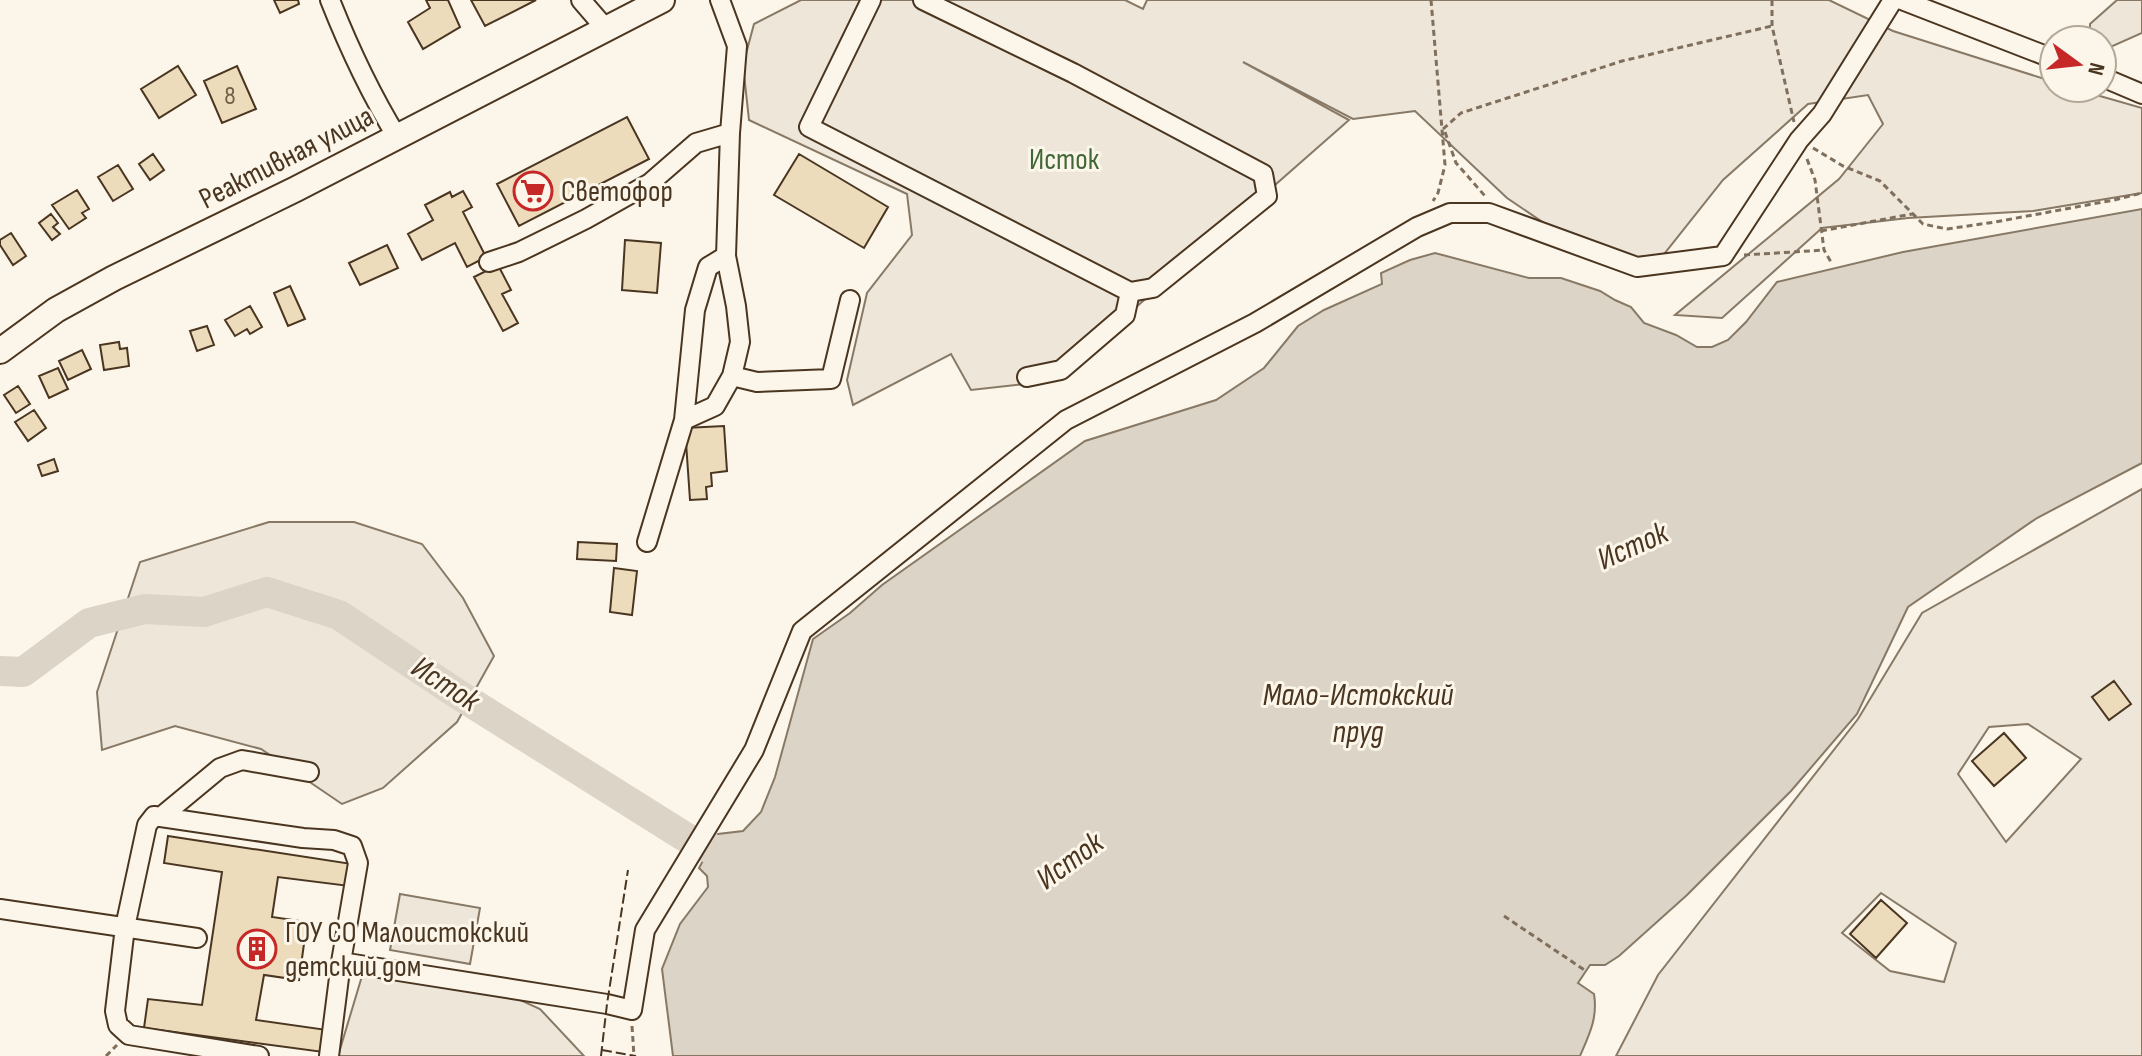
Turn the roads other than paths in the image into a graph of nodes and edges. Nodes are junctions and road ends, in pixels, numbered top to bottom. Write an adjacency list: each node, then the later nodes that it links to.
1 (330, 0): 14 (street)
2 (581, 0): 9 (street)
3 (662, 0): 9 (main road, Реактивная улица)
4 (720, 0): 13 (street)
5 (871, 0): 17 (street)
6 (923, 0): 17 (street)
7 (1893, 0): 29 (street)
8 (1902, 0): 10 (street)
9 (606, 29): 14 (main road, Реактивная улица)
10 (2038, 53)
11 (2118, 84): 12 (street)
12 (2142, 94)
13 (730, 133): 15 (street); 16 (street)
14 (397, 137): 19 (main road, Реактивная улица)
15 (726, 256): 20 (street); 22 (street)
16 (489, 262)
17 (1130, 292): 21 (street)
18 (850, 300): 20 (street)
19 (0, 351)
20 (732, 376): 22 (street)
21 (1027, 377)
22 (684, 420): 23 (street)
23 (647, 542)
24 (309, 772): 25 (street)
25 (162, 816): 27 (street); 29 (street)
26 (0, 909): 27 (street)
27 (125, 927): 28 (street); 30 (street)
28 (197, 938)
29 (341, 962): 31 (street)
30 (259, 1056)
31 (329, 1056)

